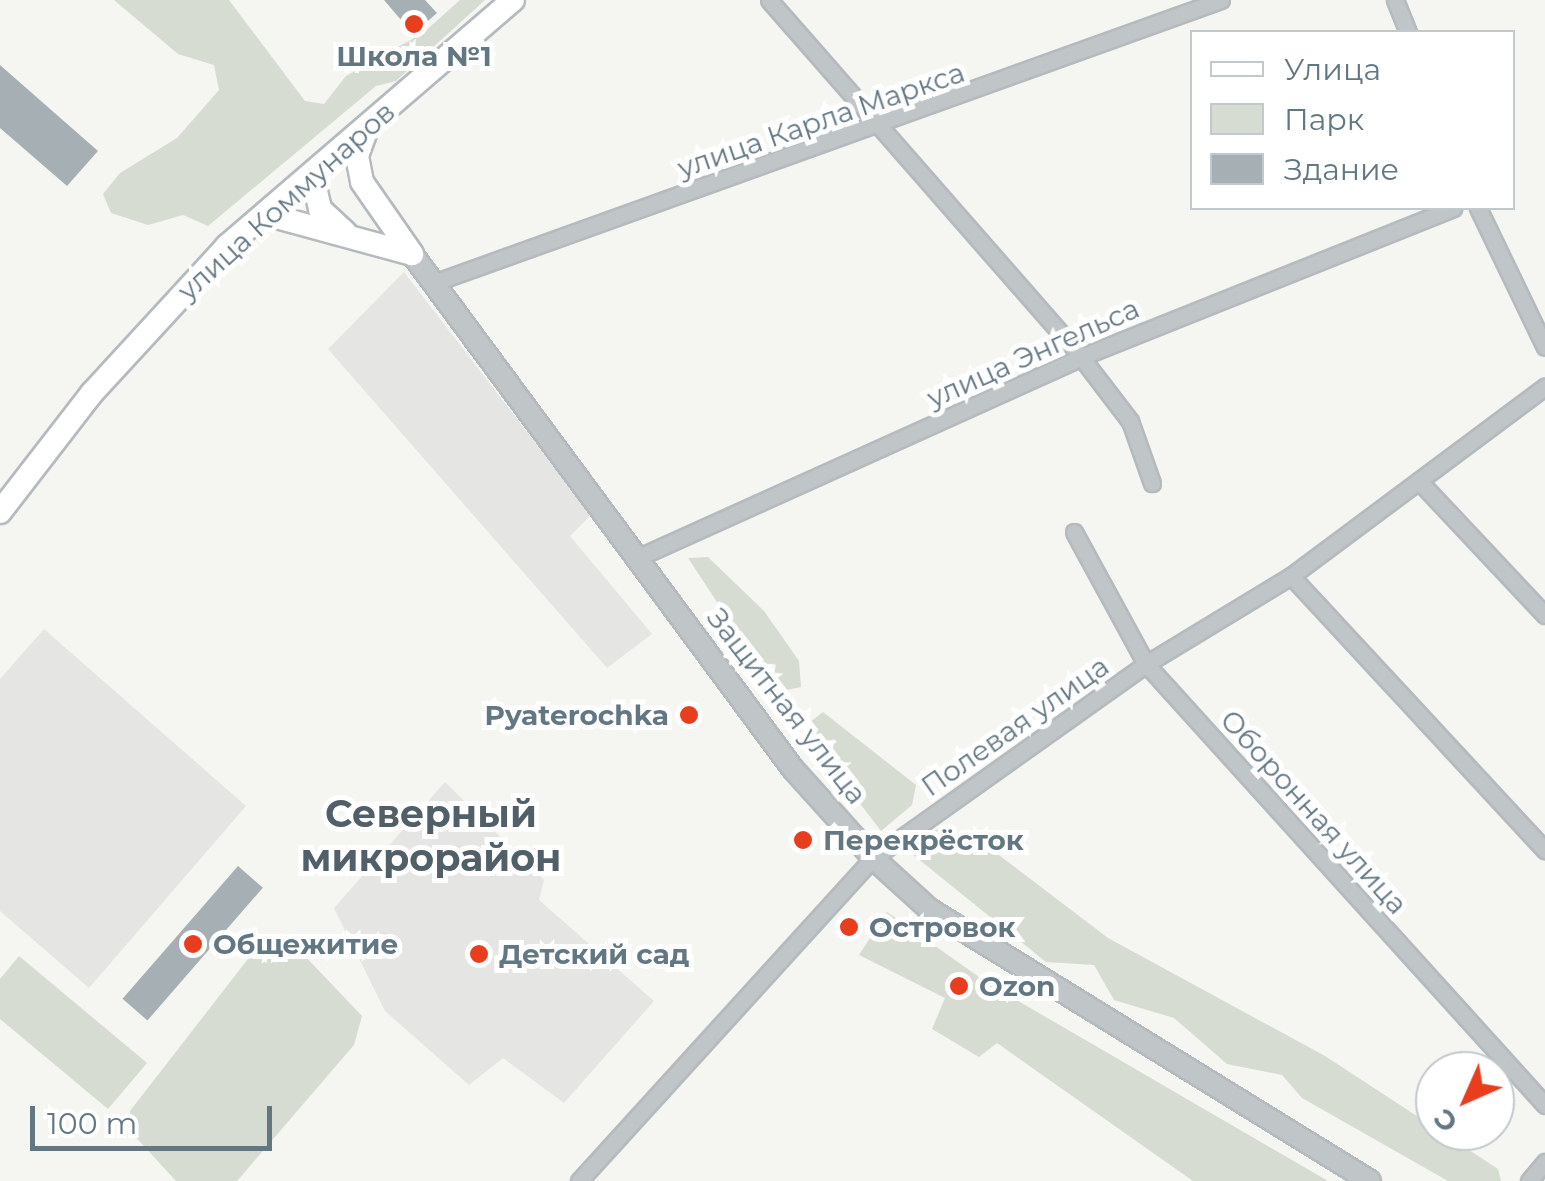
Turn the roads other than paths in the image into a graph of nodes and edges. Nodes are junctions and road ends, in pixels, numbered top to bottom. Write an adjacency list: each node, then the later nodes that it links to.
1 (513, 0): 6 (main road, улица Коммунаров)
2 (769, 0): 7 (street)
3 (1221, 0): 7 (street, улица Карла Маркса)
4 (1395, 0): 5 (street)
5 (1407, 30)
6 (371, 122): 8 (main road, улица Коммунаров); 9 (main road)
7 (875, 127): 15 (street, улица Карла Маркса); 17 (street)
8 (317, 169): 9 (main road); 12 (main road, улица Коммунаров); 13 (main road)
9 (362, 182): 14 (main road)
10 (1448, 210): 17 (street, улица Энгельса)
11 (1479, 210): 16 (street)
12 (265, 214): 13 (main road); 21 (main road, улица Коммунаров)
13 (355, 239): 14 (main road)
14 (412, 254): 15 (street, Защитная улица)
15 (436, 282): 23 (street, Защитная улица)
16 (1545, 347)
17 (1081, 357): 20 (street); 23 (street, улица Энгельса)
18 (1545, 387): 19 (street, Полевая улица)
19 (1419, 481): 24 (street, Полевая улица); 25 (street)
20 (1152, 483)
21 (0, 512)
22 (1074, 532): 26 (street, Оборонная улица)
23 (639, 557): 28 (street, Защитная улица)
24 (1292, 576): 26 (street, Полевая улица); 27 (street)
25 (1545, 615)
26 (1146, 664): 28 (street, Полевая улица); 29 (street, Оборонная улица)
27 (1545, 850)
28 (873, 858): 31 (street, Полевая улица); 32 (street, Защитная улица)
29 (1545, 1105)
30 (1545, 1162): 33 (street)
31 (579, 1181)
32 (1370, 1181)
33 (1528, 1181)

